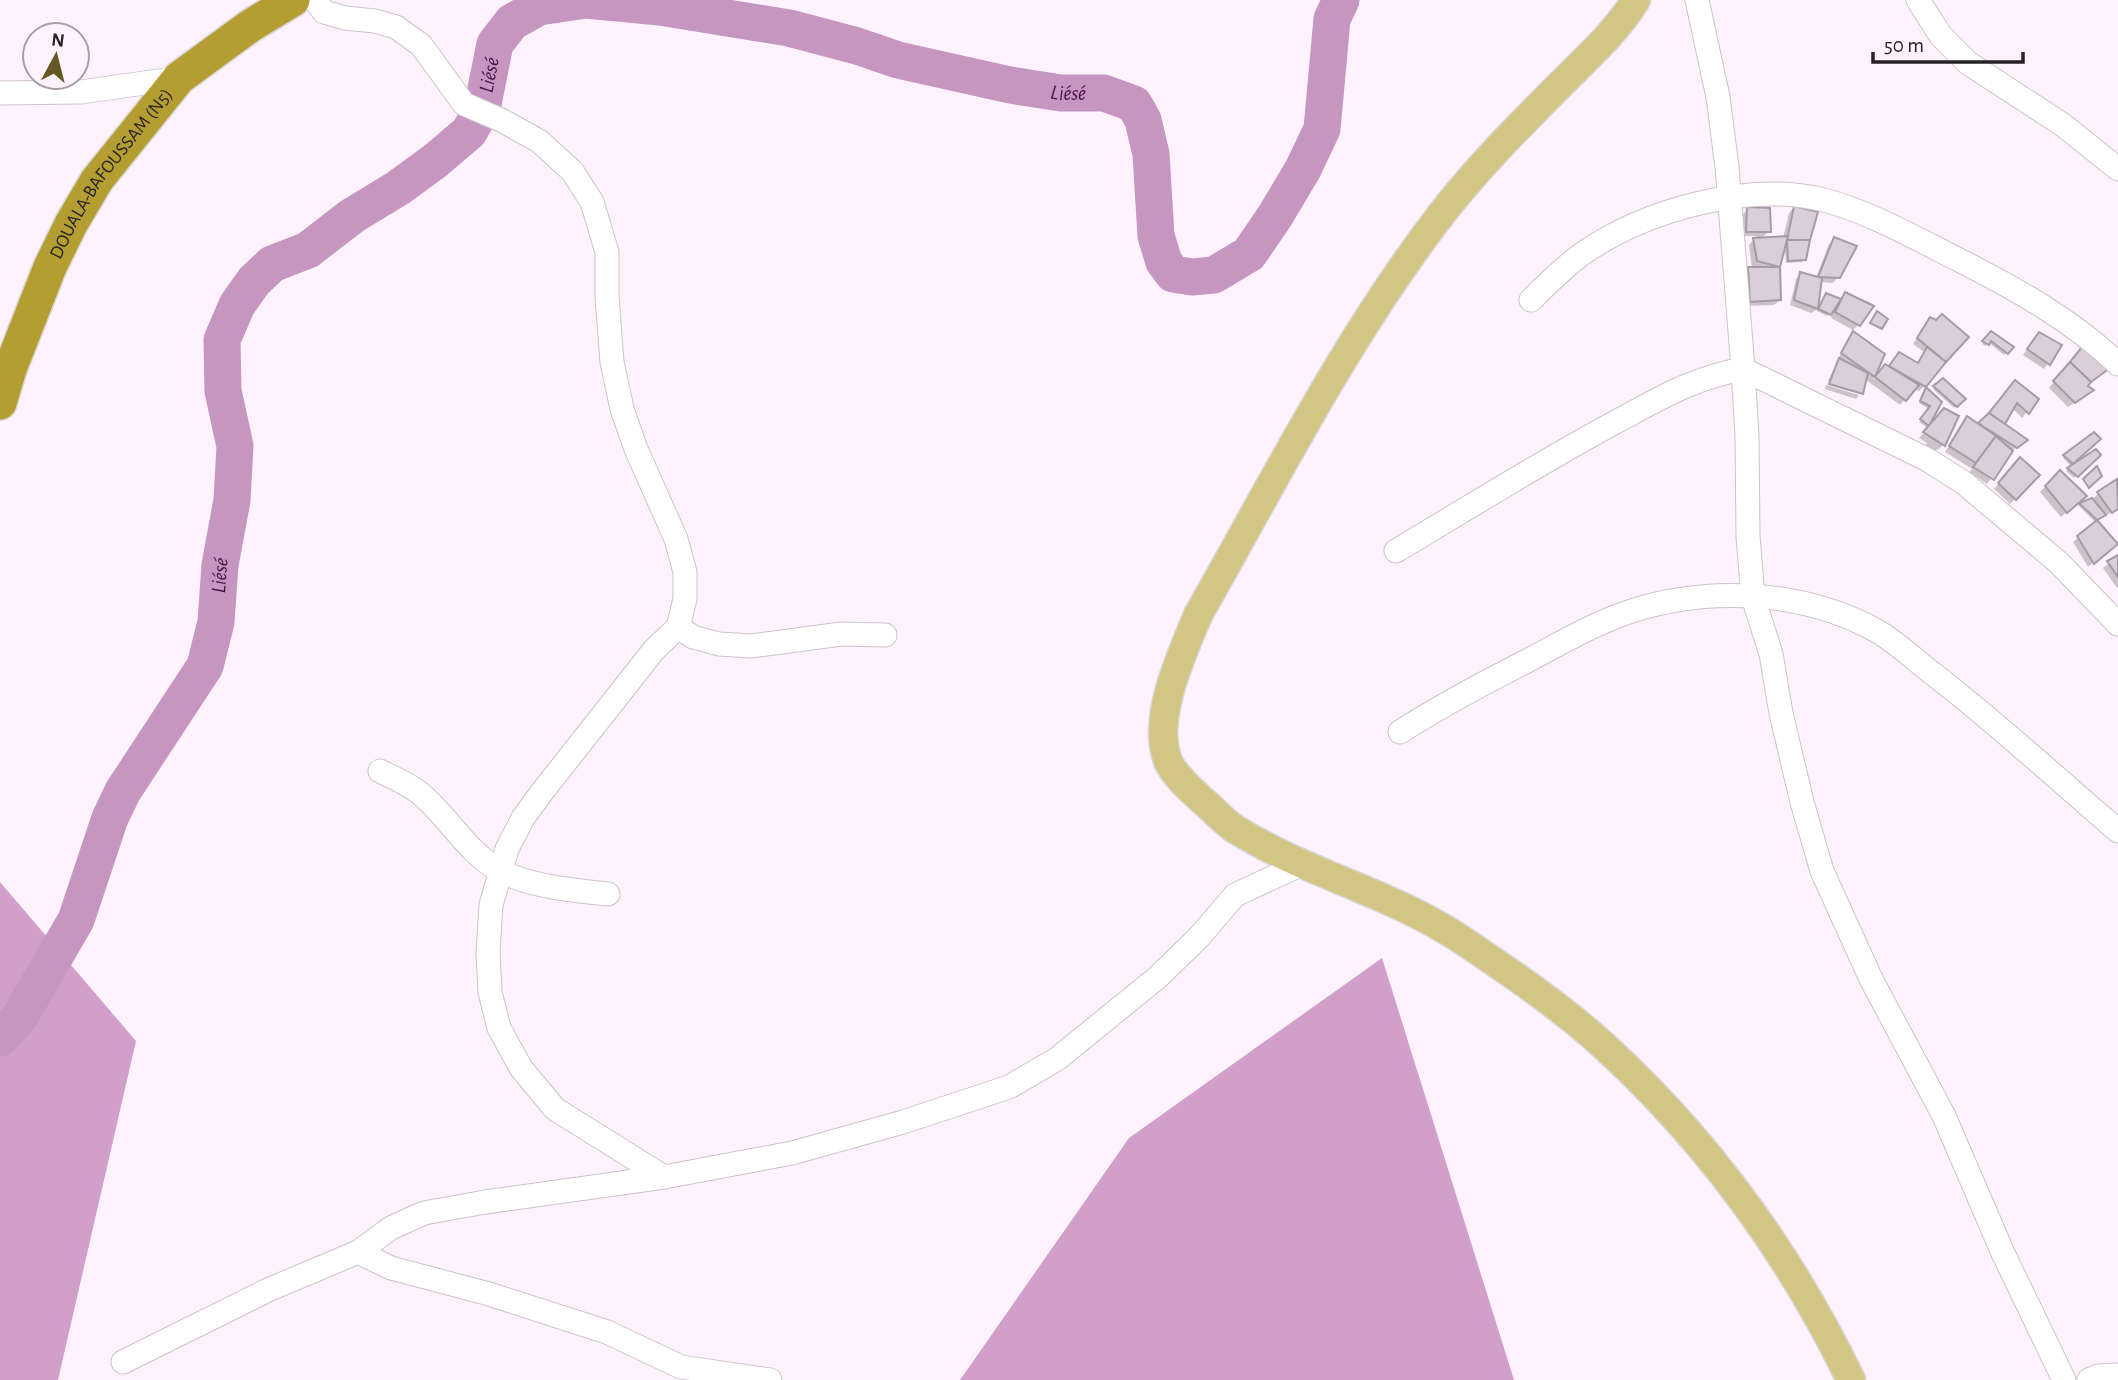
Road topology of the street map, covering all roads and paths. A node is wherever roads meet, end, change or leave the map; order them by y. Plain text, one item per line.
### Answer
1 (293, 0) edge
2 (315, 0) edge
3 (1636, 0) edge
4 (1697, 0) edge
5 (1918, 0) edge
6 (179, 78) junction
7 (0, 93) edge
8 (2118, 169) edge
9 (1729, 198) junction
10 (1531, 300) dead end
11 (2118, 364) edge
12 (1743, 369) junction
13 (0, 403) edge
14 (1396, 551) dead end
15 (1753, 597) junction
16 (2118, 624) edge
17 (678, 627) junction
18 (885, 635) dead end
19 (1400, 732) dead end
20 (380, 771) dead end
21 (2118, 831) edge
22 (1302, 864) junction
23 (500, 870) junction
24 (608, 894) dead end
25 (664, 1177) junction
26 (358, 1252) junction
27 (123, 1362) dead end
28 (2118, 1375) edge
29 (770, 1380) edge
30 (1851, 1380) edge
31 (2064, 1380) edge
32 (2089, 1380) edge

1 - 6 highway, DOUALA-BAFOUSSAM (N5)
2 - 17 street
3 - 22 main road
4 - 9 street
5 - 8 street
6 - 7 street
6 - 13 highway, DOUALA-BAFOUSSAM (N5)
9 - 10 street
9 - 11 street
9 - 12 street
12 - 14 street
12 - 15 street
12 - 16 street
15 - 19 street
15 - 21 street
15 - 31 street
17 - 18 street
17 - 23 street
20 - 23 street
22 - 25 street
22 - 30 main road
23 - 24 street
23 - 25 street
25 - 26 street
26 - 27 street
26 - 29 street
28 - 32 street

